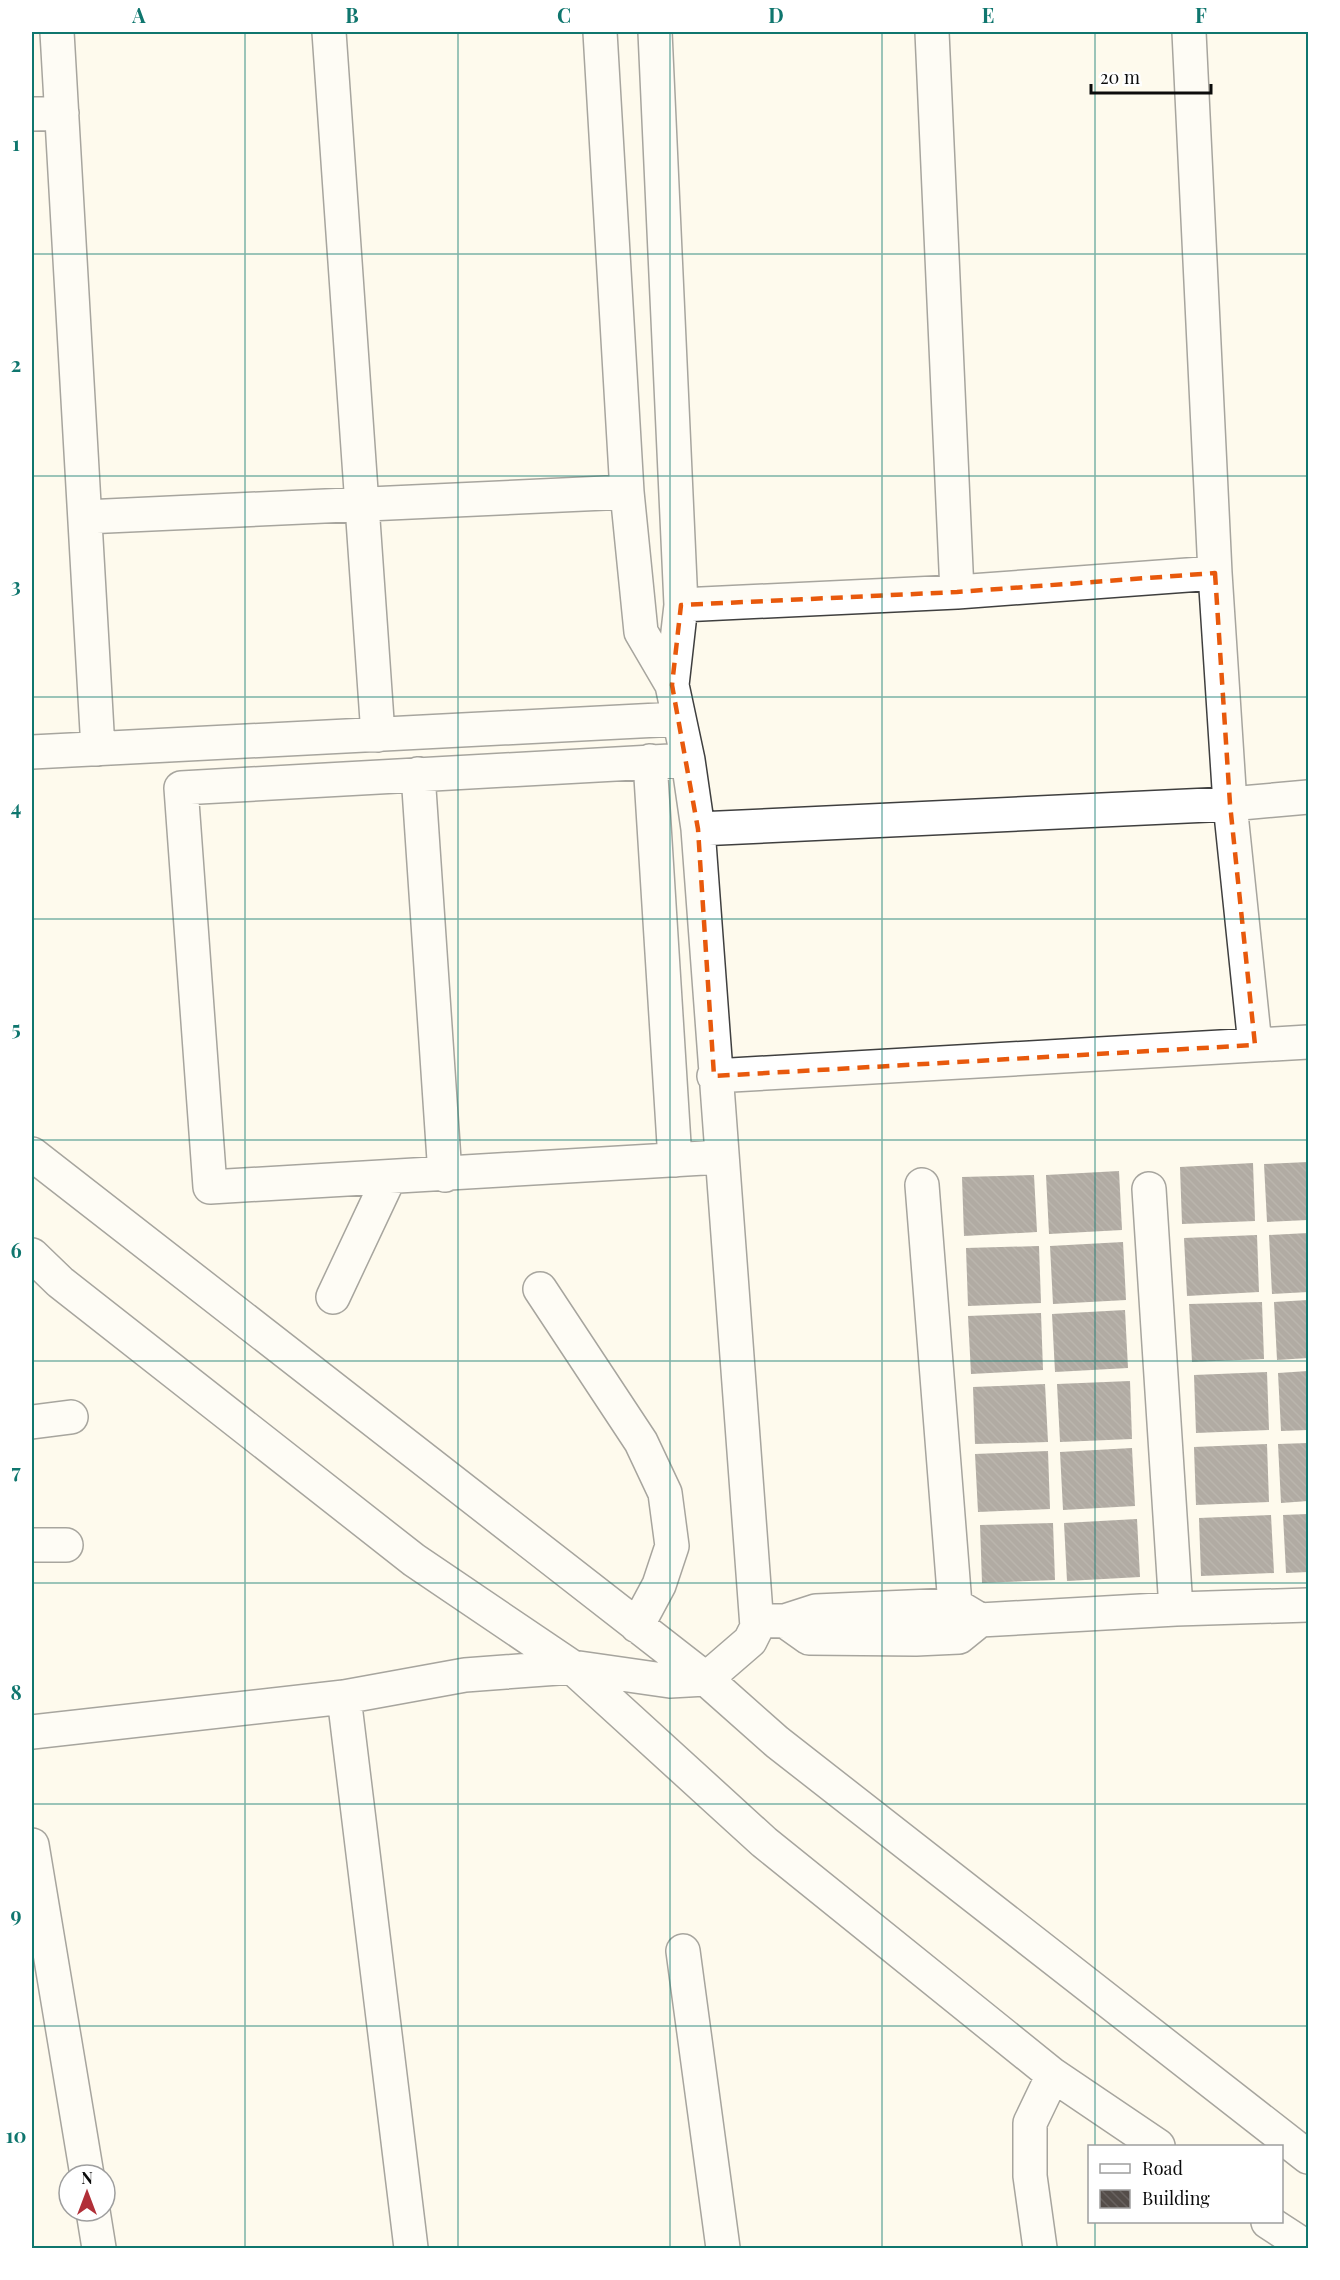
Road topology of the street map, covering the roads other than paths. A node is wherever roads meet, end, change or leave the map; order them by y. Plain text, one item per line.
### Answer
1 (57, 32) edge
2 (329, 32) edge
3 (600, 32) edge
4 (655, 32) edge
5 (932, 32) edge
6 (1189, 32) edge
7 (47, 114) edge
8 (627, 492) junction
9 (362, 502) junction
10 (85, 517) junction
11 (1215, 573) junction
12 (957, 592) junction
13 (681, 605) junction
14 (672, 685) junction
15 (678, 719) junction
16 (378, 735) junction
17 (98, 749) junction
18 (32, 752) edge
19 (688, 759) junction
20 (650, 761) junction
21 (418, 774) junction
22 (1308, 797) edge
23 (1230, 804) junction
24 (698, 829) junction
25 (1308, 1042) edge
26 (1255, 1045) junction
27 (714, 1076) junction
28 (32, 1154) edge
29 (721, 1157) junction
30 (675, 1160) junction
31 (445, 1175) junction
32 (389, 1178) junction
33 (922, 1185) dead end
34 (1149, 1189) dead end
35 (32, 1255) edge
36 (540, 1289) dead end
37 (333, 1297) dead end
38 (71, 1417) dead end
39 (32, 1422) edge
40 (32, 1545) edge
41 (66, 1545) dead end
42 (1308, 1605) edge
43 (1176, 1609) junction
44 (968, 1612) junction
45 (771, 1620) junction
46 (637, 1626) junction
47 (572, 1667) junction
48 (705, 1679) junction
49 (344, 1697) junction
50 (32, 1732) edge
51 (32, 1845) edge
52 (683, 1951) dead end
53 (1041, 2098) junction
54 (1156, 2145) edge
55 (1308, 2157) edge
56 (85, 2163) edge
57 (95, 2223) edge
58 (1270, 2223) edge
59 (99, 2248) edge
60 (411, 2248) edge
61 (723, 2248) edge
62 (1041, 2248) edge
63 (1308, 2248) edge

1 - 7 street
2 - 9 street
3 - 8 street
4 - 13 street
5 - 12 street
6 - 11 street
7 - 10 street
8 - 9 street
8 - 14 street
9 - 10 street
9 - 16 street
10 - 17 street
11 - 12 street
11 - 23 street
12 - 13 street
13 - 14 street
14 - 15 street
15 - 16 street
15 - 19 street
16 - 17 street
17 - 18 street
19 - 20 street
19 - 24 street
20 - 21 street
20 - 30 street
21 - 31 street
21 - 32 street
22 - 23 street
23 - 24 street
23 - 26 street
24 - 27 street
25 - 26 street
26 - 27 street
27 - 29 street
28 - 46 street
29 - 30 street
29 - 45 street
30 - 31 street
31 - 32 street
32 - 37 street
33 - 44 street
34 - 43 street
35 - 47 street
36 - 46 street
38 - 39 street
40 - 41 street
42 - 43 street
43 - 44 street
44 - 45 street
45 - 48 street
46 - 48 street
47 - 48 street
47 - 49 street
47 - 53 street
48 - 55 street
49 - 50 street
49 - 60 street
51 - 56 street
52 - 61 street
53 - 54 street
53 - 62 street
57 - 59 street
58 - 63 street

